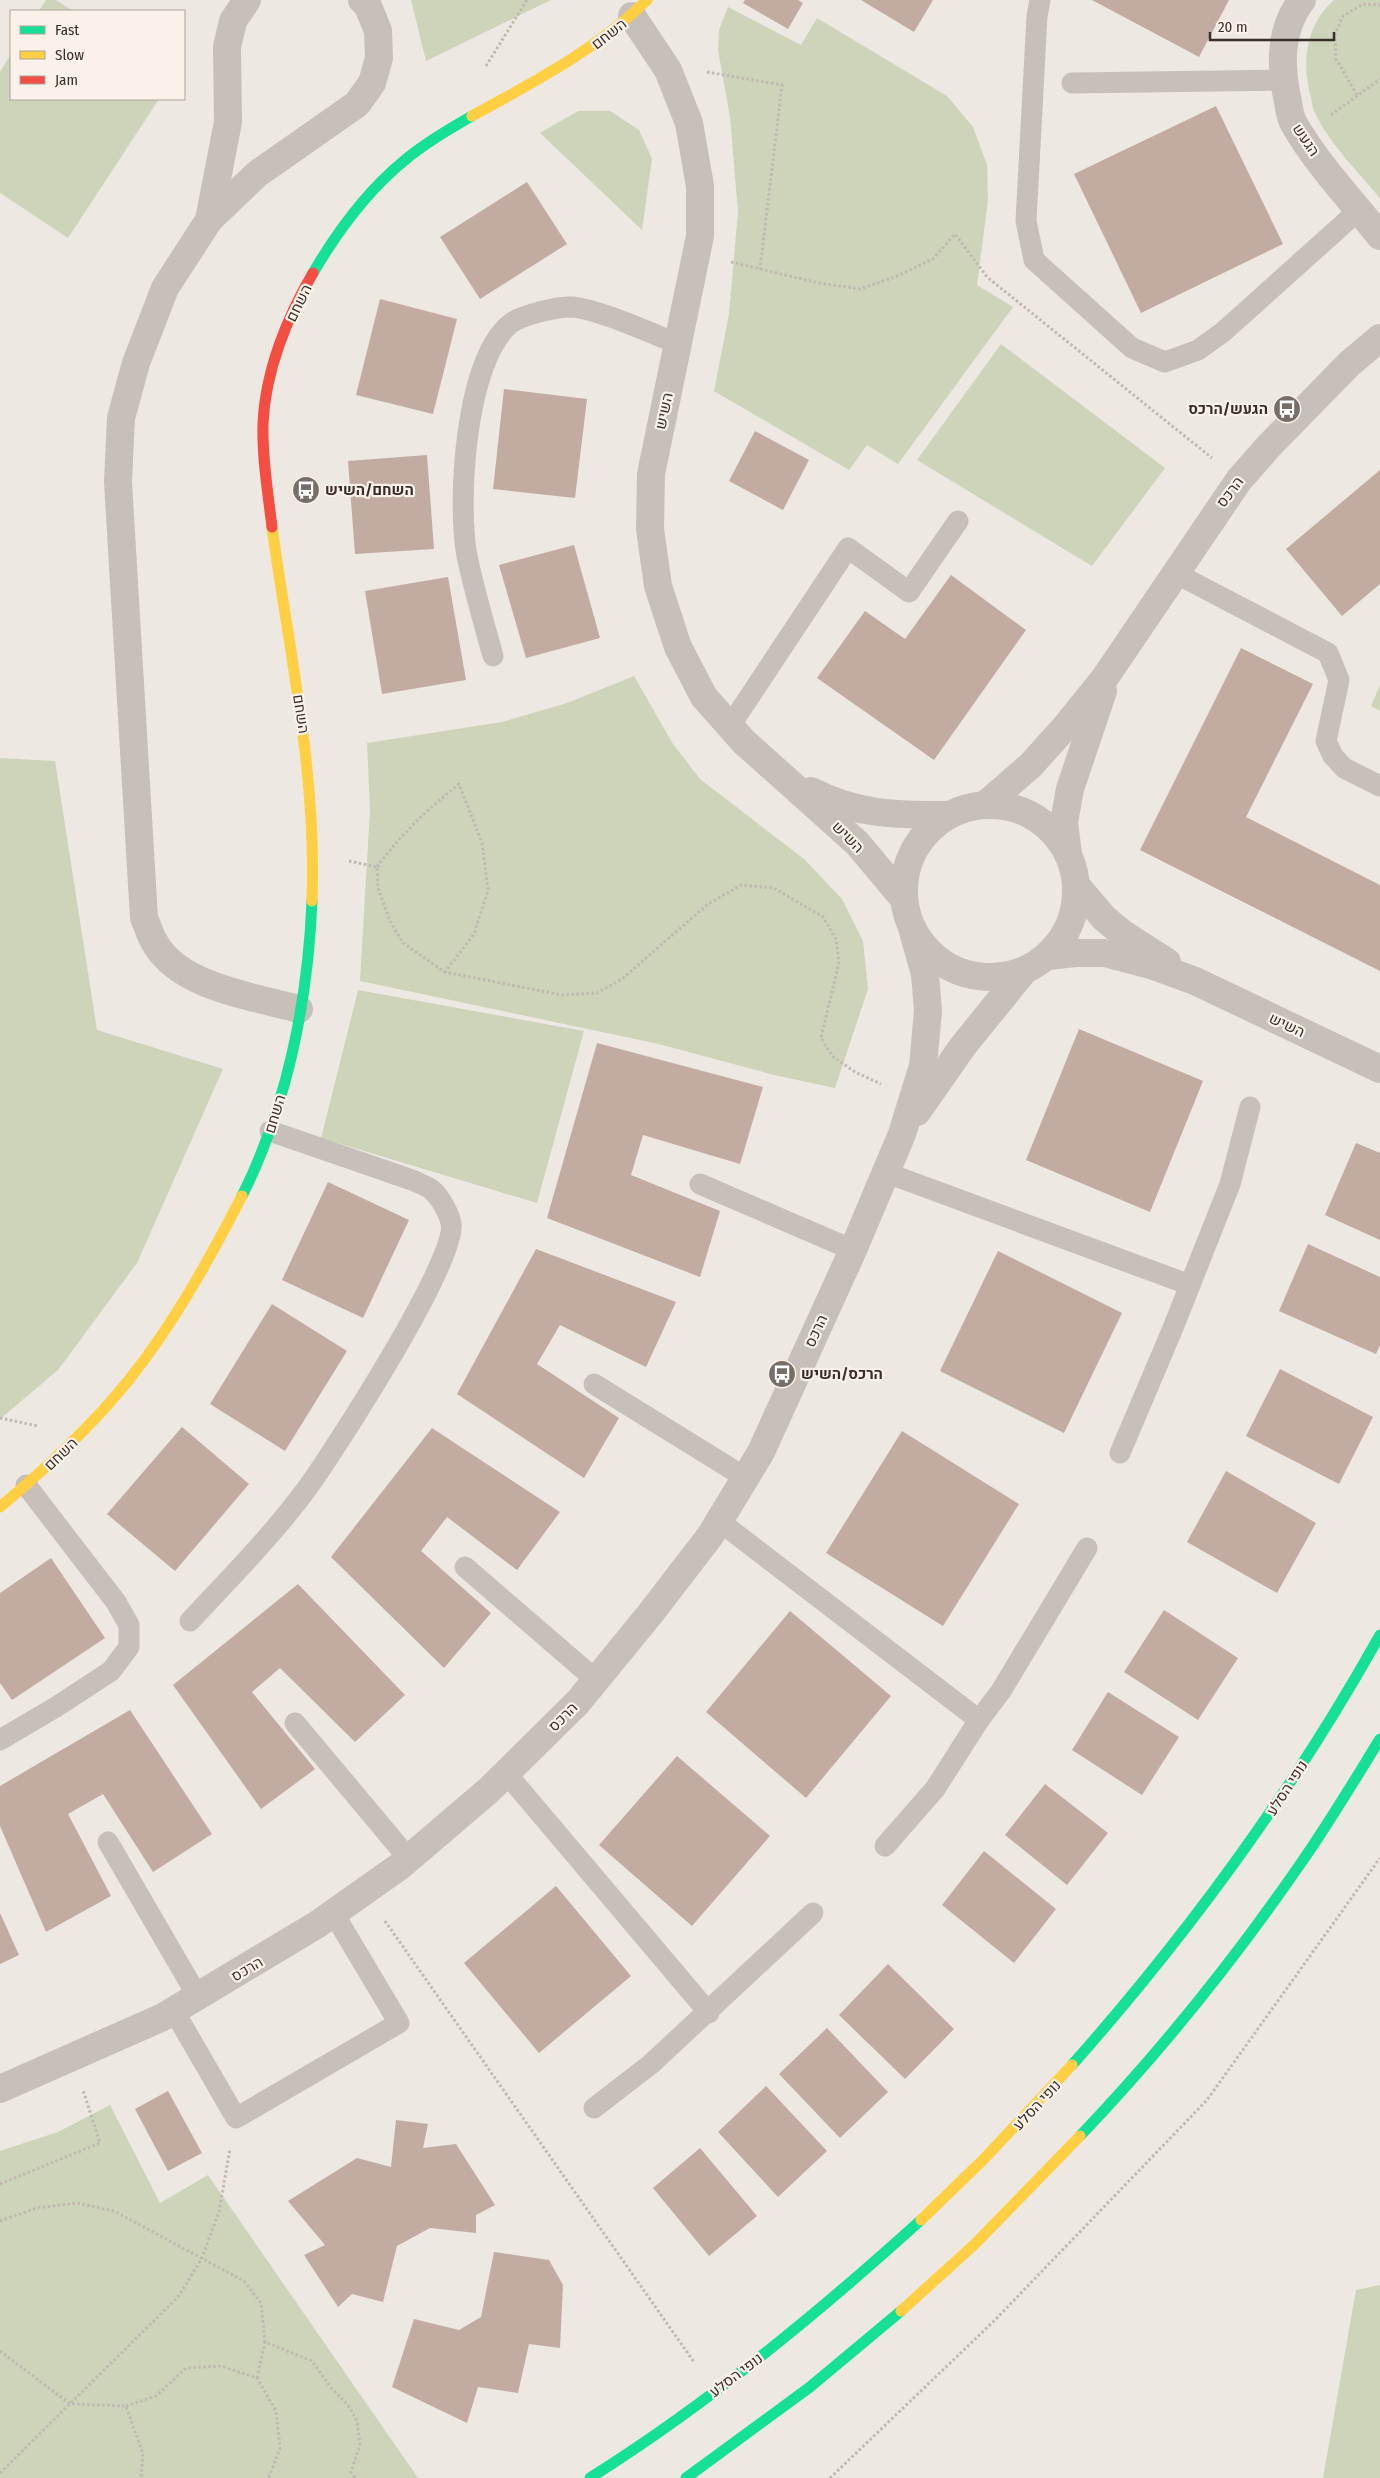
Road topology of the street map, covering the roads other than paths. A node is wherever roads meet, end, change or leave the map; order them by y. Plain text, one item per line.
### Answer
1 (247, 0) edge
2 (362, 0) edge
3 (1040, 0) edge
4 (1302, 0) edge
5 (639, 8) edge
6 (1283, 80) junction
7 (1072, 83) dead end
8 (1359, 210) junction
9 (209, 220) junction
10 (1380, 236) edge
11 (1380, 338) edge
12 (678, 344) junction
13 (958, 521) dead end
14 (1175, 573) junction
15 (493, 656) dead end
16 (1110, 670) junction
17 (730, 726) junction
18 (787, 779) junction
19 (1380, 786) edge
20 (985, 805) junction
21 (948, 816) junction
22 (1068, 856) junction
23 (1076, 885) junction
24 (904, 899) junction
25 (912, 928) junction
26 (1048, 956) junction
27 (1022, 972) junction
28 (1195, 981) junction
29 (300, 1008) junction
30 (1380, 1069) edge
31 (1250, 1107) dead end
32 (270, 1131) junction
33 (902, 1134) junction
34 (887, 1173) junction
35 (700, 1184) dead end
36 (853, 1250) junction
37 (1190, 1285) junction
38 (594, 1384) dead end
39 (1120, 1453) dead end
40 (746, 1478) junction
41 (26, 1486) junction
42 (0, 1507) edge
43 (719, 1521) junction
44 (1088, 1548) dead end
45 (465, 1567) dead end
46 (190, 1621) dead end
47 (1380, 1636) edge
48 (596, 1680) junction
49 (979, 1720) junction
50 (295, 1723) dead end
51 (1380, 1739) edge
52 (0, 1740) edge
53 (506, 1773) junction
54 (108, 1842) dead end
55 (886, 1846) dead end
56 (408, 1859) junction
57 (813, 1913) dead end
58 (334, 1914) junction
59 (198, 1997) junction
60 (174, 2011) junction
61 (709, 2012) junction
62 (0, 2089) edge
63 (594, 2108) dead end
64 (590, 2478) edge
65 (686, 2478) edge

1 - 9 street
2 - 9 street
3 - 8 lane
4 - 6 street, הגעש
5 - 12 street, השיש
5 - 29 street, השחם
6 - 7 lane
6 - 8 street, הגעש
8 - 10 street, הגעש
9 - 29 street
11 - 14 street, הרכס
12 - 15 lane
12 - 17 street, השיש
13 - 17 lane
14 - 16 street, הרכס
14 - 19 lane
16 - 20 street, הרכס
16 - 22 street, הרכס
17 - 18 street, השיש
18 - 21 street, השיש
18 - 24 street, השיש
20 - 21 street
20 - 22 street
21 - 24 street
22 - 23 street
23 - 26 street
23 - 28 street, השיש
24 - 25 street
25 - 27 street
25 - 33 street, הרכס
26 - 27 street
26 - 28 street, השיש
27 - 33 street, הרכס
28 - 30 street, השיש
29 - 32 street, השחם
31 - 37 lane
32 - 41 street, השחם
32 - 46 lane
33 - 34 street, הרכס
34 - 36 street, הרכס
34 - 37 lane
35 - 36 lane
36 - 40 street, הרכס
37 - 39 lane
38 - 40 lane
40 - 43 street, הרכס
41 - 42 street, השחם
41 - 52 lane
43 - 48 street, הרכס
43 - 49 lane
44 - 49 lane
45 - 48 lane
47 - 64 street, נופי הסלע
48 - 53 street, הרכס
49 - 55 lane
50 - 56 lane
51 - 65 street
53 - 56 street, הרכס
53 - 61 lane
54 - 59 lane
56 - 58 street, הרכס
57 - 61 lane
58 - 59 street, הרכס
58 - 60 lane
59 - 60 street, הרכס
60 - 62 street, הרכס
61 - 63 lane

